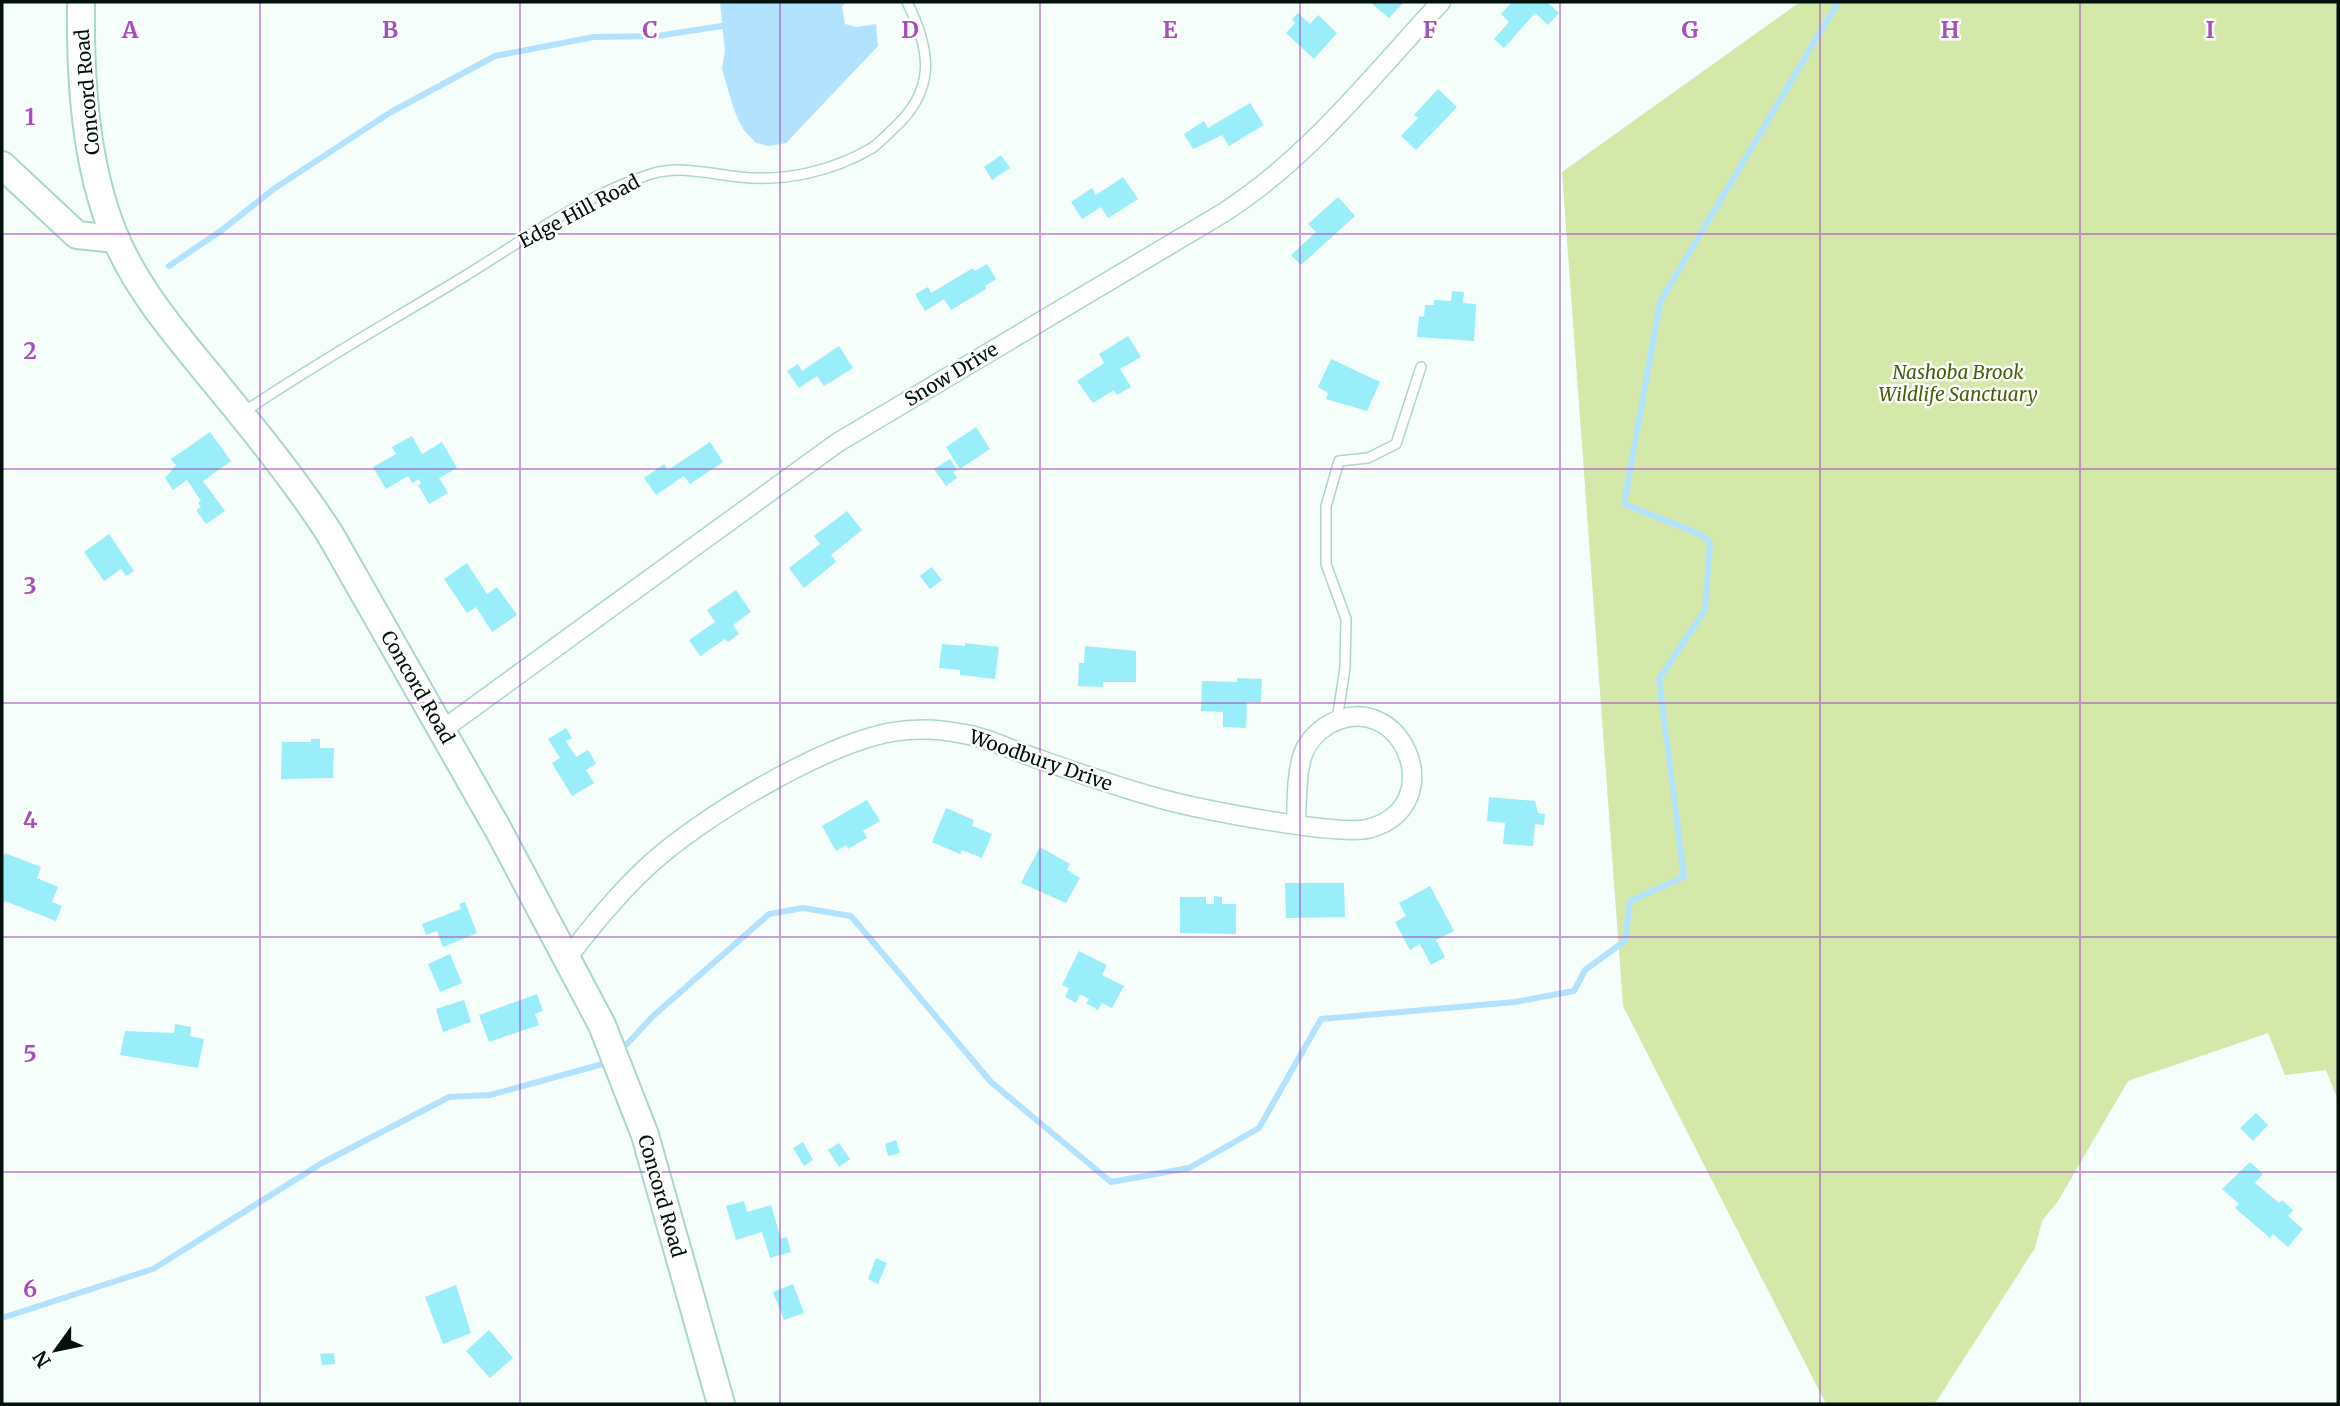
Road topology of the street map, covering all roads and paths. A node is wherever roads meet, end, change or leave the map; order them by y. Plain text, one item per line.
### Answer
1 (81, 2) edge
2 (907, 2) edge
3 (1441, 2) edge
4 (2, 165) edge
5 (116, 239) junction
6 (1421, 367) dead end
7 (241, 414) junction
8 (1337, 720) junction
9 (442, 730) junction
10 (1296, 823) junction
11 (568, 957) junction
12 (721, 1404) edge

1 - 5 main road, Concord Road
2 - 7 lane, Edge Hill Road
3 - 9 street, Snow Drive
4 - 5 main road
5 - 7 main road, Concord Road
6 - 8 lane
7 - 9 main road, Concord Road
8 - 10 street
8 - 10 street, Woodbury Drive
9 - 11 main road, Concord Road
10 - 11 street, Woodbury Drive
11 - 12 main road, Concord Road

